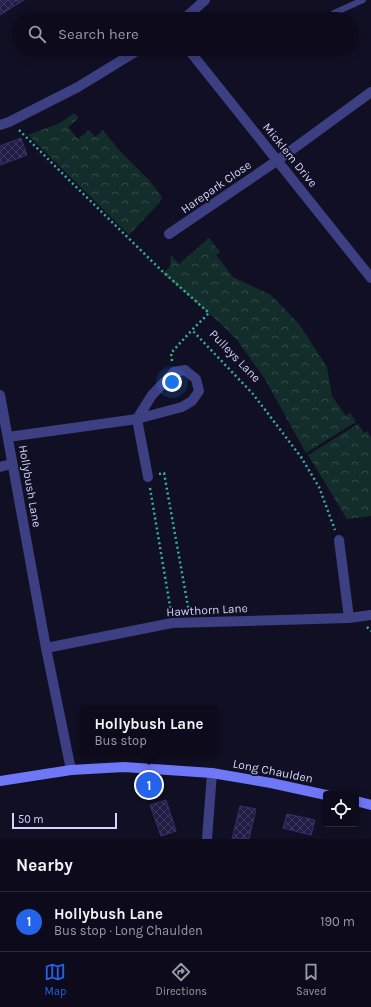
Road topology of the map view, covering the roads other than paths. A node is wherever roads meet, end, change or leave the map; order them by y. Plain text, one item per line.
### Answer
1 (205, 0) edge
2 (363, 0) edge
3 (192, 12) edge
4 (336, 12) edge
5 (129, 56) edge
6 (194, 56) edge
7 (371, 92) edge
8 (5, 123) edge
9 (278, 160) junction
10 (170, 234) dead end
11 (371, 278) edge
12 (0, 395) edge
13 (137, 419) junction
14 (8, 437) junction
15 (12, 464) junction
16 (0, 467) edge
17 (148, 477) road end
18 (339, 540) road end
19 (371, 615) edge
20 (349, 618) junction
21 (46, 648) junction
22 (71, 770) junction
23 (212, 773) junction
24 (0, 781) edge
25 (323, 794) edge
26 (359, 802) edge
27 (371, 805) edge
28 (207, 839) edge

1 - 3 street
2 - 4 lane
5 - 8 street
6 - 9 street, Micklem Drive
7 - 9 street, Harepark Close
9 - 10 street, Harepark Close
9 - 11 street, Micklem Drive
12 - 14 street, Hollybush Lane
13 - 13 street
13 - 14 street
13 - 17 street
14 - 15 street, Hollybush Lane
15 - 16 street
15 - 21 street, Hollybush Lane
18 - 20 street
19 - 20 street, Hawthorn Lane
20 - 21 street, Hawthorn Lane
21 - 22 street, Hollybush Lane
22 - 23 street, Long Chaulden
22 - 24 street, Long Chaulden
23 - 25 street, Long Chaulden
23 - 28 street
26 - 27 street

